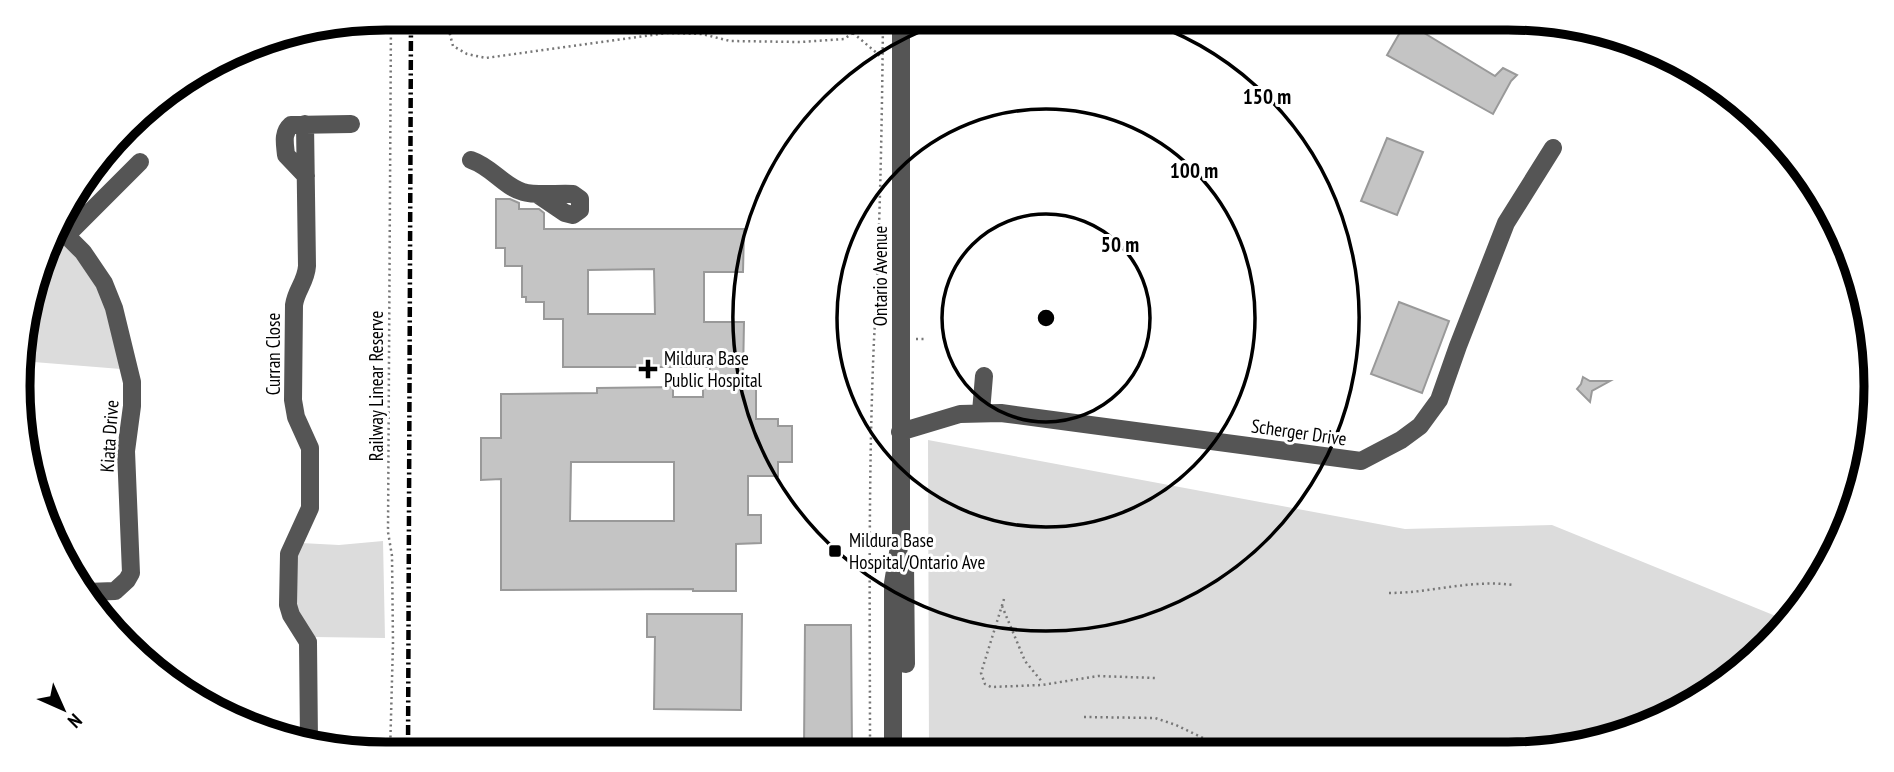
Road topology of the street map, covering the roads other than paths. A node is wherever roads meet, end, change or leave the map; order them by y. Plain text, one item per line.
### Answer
1 (901, 30) edge
2 (351, 124) dead end
3 (1553, 148) dead end
4 (471, 160) dead end
5 (140, 162) dead end
6 (537, 194) dead end
7 (66, 228) edge
8 (64, 232) edge
9 (984, 376) dead end
10 (981, 412) junction
11 (900, 432) junction
12 (901, 535) junction
13 (95, 592) edge
14 (309, 733) edge
15 (893, 742) edge
16 (906, 742) edge

1 - 11 street, Ontario Avenue
2 - 14 street, Curran Close
3 - 10 street, Scherger Drive
4 - 6 street
5 - 7 street
8 - 13 street, Kiata Drive
9 - 10 street
10 - 11 street, Scherger Drive
11 - 12 street, Ontario Avenue
12 - 15 street, Ontario Avenue
12 - 16 street, Ontario Avenue

